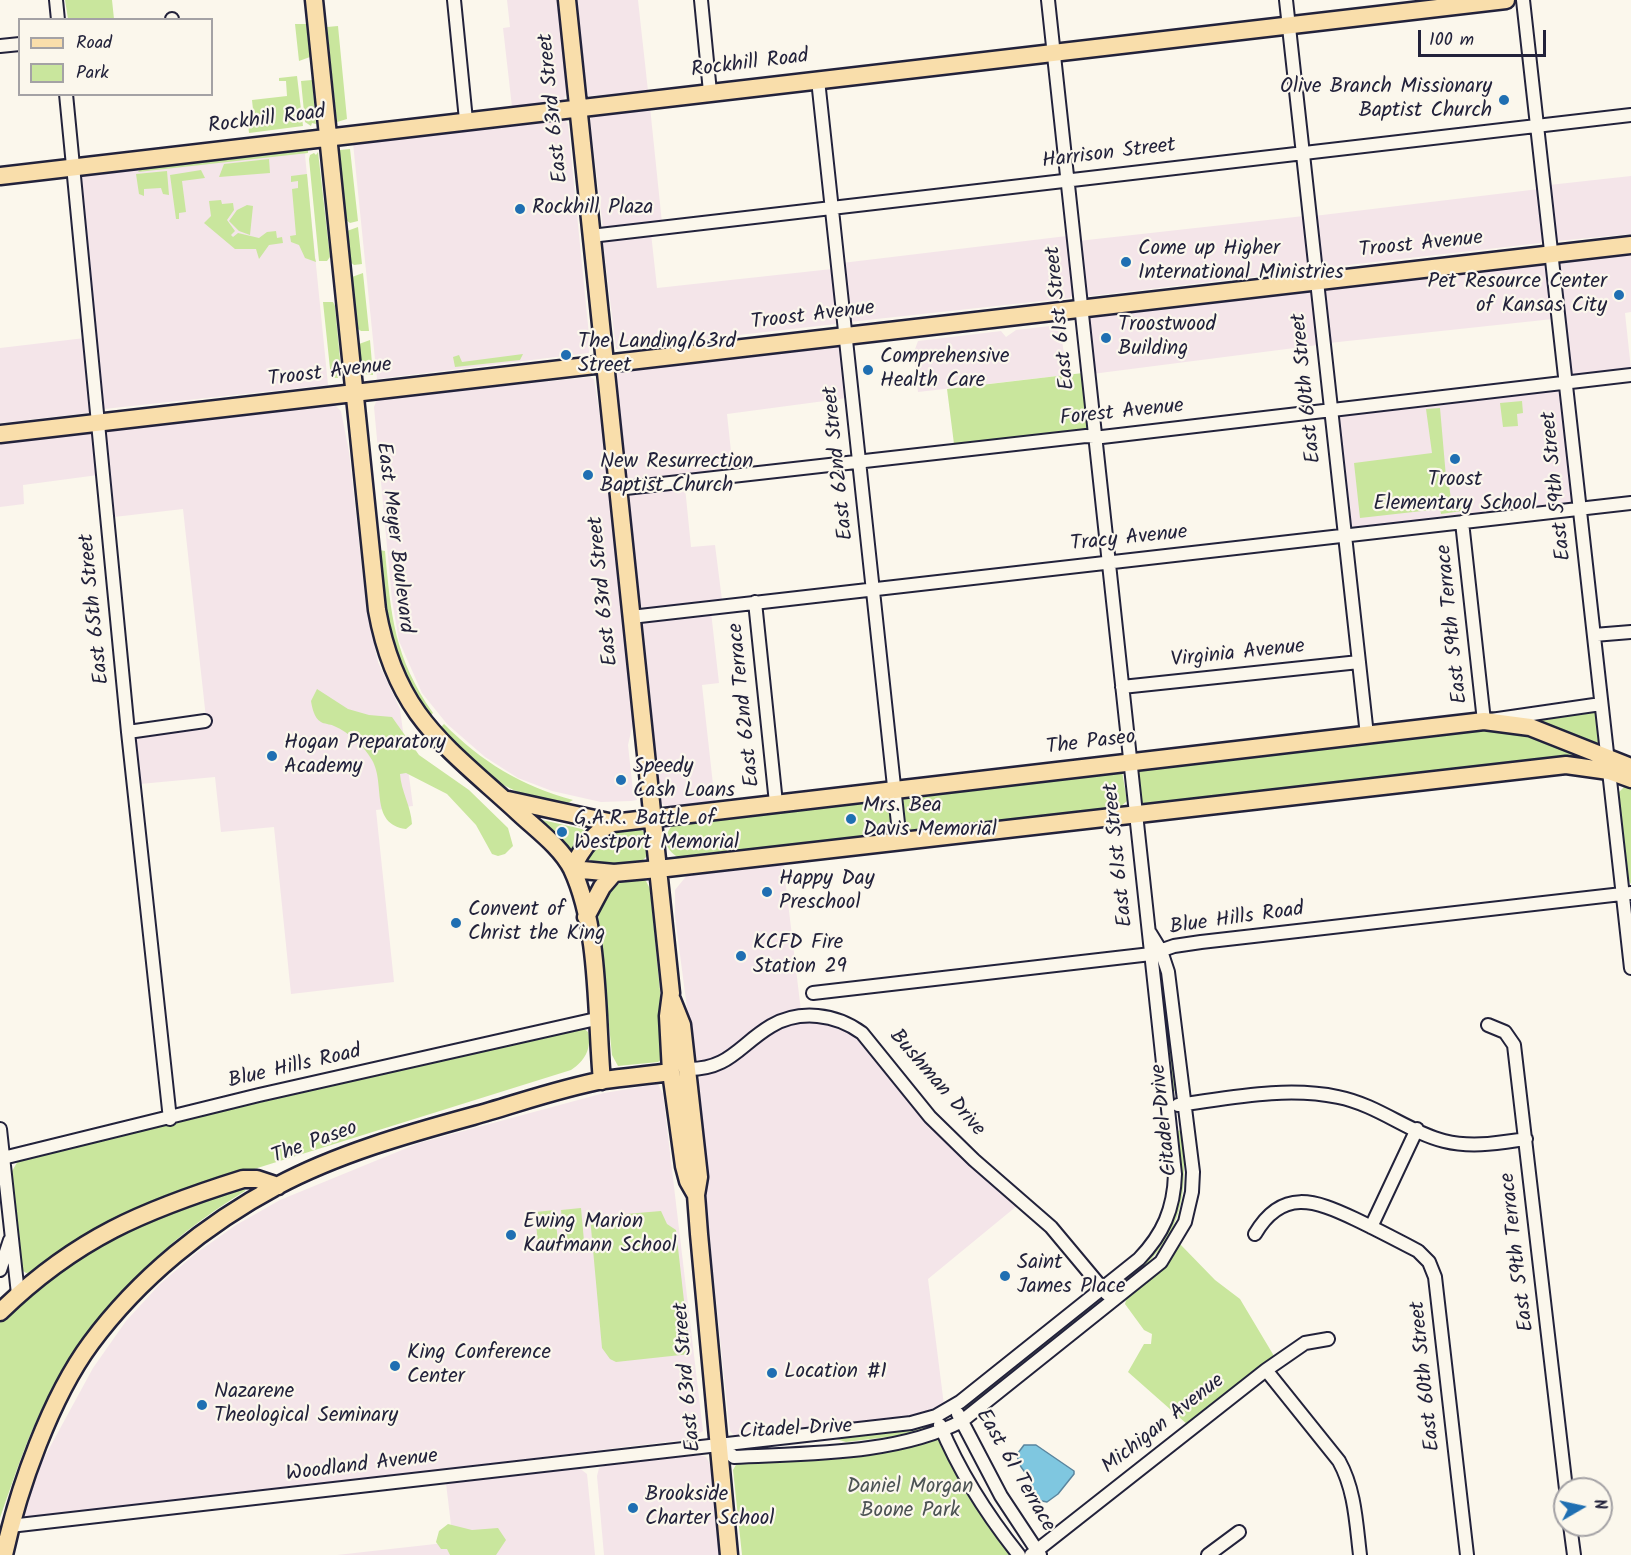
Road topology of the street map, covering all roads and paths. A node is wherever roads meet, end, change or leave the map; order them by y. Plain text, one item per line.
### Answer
1 (56, 0) edge
2 (314, 0) edge
3 (454, 0) edge
4 (567, 0) edge
5 (701, 0) edge
6 (1048, 0) edge
7 (1286, 0) edge
8 (1506, 0) edge
9 (1523, 0) edge
10 (58, 18) edge
11 (1288, 25) junction
12 (18, 44) edge
13 (0, 46) edge
14 (1053, 52) junction
15 (818, 80) junction
16 (710, 92) junction
17 (66, 96) edge
18 (578, 107) junction
19 (1631, 115) edge
20 (466, 120) junction
21 (1538, 125) junction
22 (327, 137) junction
23 (1302, 152) junction
24 (73, 168) junction
25 (0, 176) edge
26 (1067, 180) junction
27 (832, 207) junction
28 (591, 236) junction
29 (1631, 245) edge
30 (1552, 254) junction
31 (1316, 281) junction
32 (1080, 308) junction
33 (845, 336) junction
34 (604, 365) junction
35 (1631, 375) edge
36 (1566, 382) junction
37 (353, 394) junction
38 (1330, 410) junction
39 (97, 423) junction
40 (0, 434) edge
41 (1095, 437) junction
42 (859, 461) junction
43 (617, 489) junction
44 (1631, 503) edge
45 (1580, 509) junction
46 (1462, 522) junction
47 (1344, 536) junction
48 (1108, 562) junction
49 (873, 588) junction
50 (755, 602) junction
51 (631, 617) junction
52 (1631, 632) edge
53 (1594, 635) junction
54 (1359, 662) junction
55 (1122, 687) junction
56 (1601, 704) junction
57 (205, 721) dead end
58 (1484, 721) junction
59 (128, 732) junction
60 (1367, 735) junction
61 (1130, 763) junction
62 (1608, 765) junction
63 (1631, 767) edge
64 (1631, 780) edge
65 (895, 790) junction
66 (503, 799) junction
67 (776, 803) junction
68 (1135, 814) junction
69 (652, 817) junction
70 (613, 823) junction
71 (900, 842) junction
72 (572, 869) junction
73 (658, 869) junction
74 (614, 873) junction
75 (1627, 893) edge
76 (586, 917) junction
77 (1156, 953) junction
78 (1631, 968) edge
79 (813, 993) dead end
80 (671, 999) junction
81 (596, 1019) junction
82 (1488, 1025) dead end
83 (679, 1070) junction
84 (602, 1081) junction
85 (1184, 1104) junction
86 (1167, 1106) junction
87 (170, 1119) junction
88 (0, 1130) edge
89 (1417, 1130) junction
90 (1526, 1139) junction
91 (3, 1158) junction
92 (278, 1186) junction
93 (696, 1195) junction
94 (5, 1215) edge
95 (1371, 1227) junction
96 (1255, 1234) dead end
97 (12, 1236) junction
98 (0, 1270) edge
99 (1102, 1289) junction
100 (18, 1294) junction
101 (1114, 1302) junction
102 (0, 1312) edge
103 (1328, 1339) dead end
104 (1266, 1370) junction
105 (954, 1406) junction
106 (936, 1416) junction
107 (962, 1421) junction
108 (942, 1431) junction
109 (718, 1444) junction
110 (1565, 1477) edge
111 (10, 1526) junction
112 (1239, 1532) dead end
113 (1572, 1537) edge
114 (1036, 1553) edge
115 (4, 1555) edge
116 (729, 1555) edge
117 (1019, 1555) edge
118 (1208, 1555) edge
119 (1360, 1555) edge
120 (1467, 1555) edge
121 (1574, 1555) edge

1 - 10 street
2 - 22 main road, East Meyer Boulevard
3 - 20 street
4 - 18 main road, East 63rd Street
5 - 16 street
6 - 14 street, East 61st Street
7 - 11 street, East 60th Street
8 - 11 main road, Rockhill Road
9 - 21 street, East 59th Street
11 - 14 main road, Rockhill Road
11 - 23 street, East 60th Street
12 - 13 street
14 - 15 main road, Rockhill Road
14 - 26 street, East 61st Street
15 - 16 main road, Rockhill Road
15 - 27 street, East 62nd Street
16 - 18 main road, Rockhill Road
17 - 24 street, East 65th Street
18 - 20 main road, Rockhill Road
18 - 28 main road, East 63rd Street
19 - 21 street, Harrison Street
20 - 22 main road, Rockhill Road
21 - 23 street, Harrison Street
21 - 30 street, East 59th Street
22 - 24 main road, Rockhill Road
22 - 37 main road, East Meyer Boulevard
23 - 26 street, Harrison Street
23 - 31 street, East 60th Street
24 - 25 main road, Rockhill Road
24 - 39 street, East 65th Street
26 - 27 street, Harrison Street
26 - 32 street, East 61st Street
27 - 28 street, Harrison Street
27 - 33 street, East 62nd Street
28 - 34 main road, East 63rd Street
29 - 30 main road, Troost Avenue
30 - 31 main road, Troost Avenue
30 - 36 street, East 59th Street
31 - 32 main road, Troost Avenue
31 - 38 street, East 60th Street
32 - 33 main road, Troost Avenue
32 - 41 street, East 61st Street
33 - 34 main road, Troost Avenue
33 - 42 street, East 62nd Street
34 - 37 main road, Troost Avenue
34 - 43 main road, East 63rd Street
35 - 36 street, Forest Avenue
36 - 38 street, Forest Avenue
36 - 45 street, East 59th Street
37 - 39 main road, Troost Avenue
37 - 66 main road, East Meyer Boulevard
38 - 41 street, Forest Avenue
38 - 47 street, East 60th Street
39 - 40 main road, Troost Avenue
39 - 59 street, East 65th Street
41 - 42 street, Forest Avenue
41 - 48 street, East 61st Street
42 - 43 street, Forest Avenue
42 - 49 street, East 62nd Street
43 - 51 main road, East 63rd Street
44 - 45 street, Tracy Avenue
45 - 46 street, Tracy Avenue
45 - 53 street, East 59th Street
46 - 47 street, Tracy Avenue
46 - 58 street, East 59th Terrace
47 - 48 street, Tracy Avenue
47 - 54 street, East 60th Street
48 - 49 street, Tracy Avenue
48 - 55 street, East 61st Street
49 - 50 street, Tracy Avenue
49 - 65 street, East 62nd Street
50 - 51 street, Tracy Avenue
50 - 67 street, East 62nd Terrace
51 - 69 main road, East 63rd Street
52 - 53 street
53 - 56 street, East 59th Street
54 - 55 street, Virginia Avenue
54 - 60 street, East 60th Street
55 - 61 street, East 61st Street
56 - 58 street
56 - 62 street, East 59th Street
57 - 59 street
58 - 60 main road, The Paseo
58 - 62 main road, The Paseo
59 - 87 street, East 65th Street
60 - 61 main road, The Paseo
61 - 65 main road, The Paseo
61 - 68 street, East 61st Street
62 - 63 main road, The Paseo
62 - 64 main road, The Paseo
62 - 68 main road, The Paseo
62 - 75 street, East 59th Street
65 - 67 main road, The Paseo
65 - 71 street, East 62nd Street
66 - 70 main road
66 - 72 main road, East Meyer Boulevard
67 - 69 main road, The Paseo
68 - 71 main road, The Paseo
68 - 77 street, East 61st Street
69 - 70 main road, The Paseo
69 - 73 main road, East 63rd Street
70 - 72 main road
71 - 73 main road, The Paseo
72 - 74 main road, The Paseo
72 - 76 main road, East Meyer Boulevard
73 - 74 main road, The Paseo
73 - 80 main road, East 63rd Street
74 - 76 main road
75 - 77 street, Blue Hills Road
75 - 78 street, East 59th Street
76 - 81 main road, East Meyer Boulevard
77 - 79 street, Blue Hills Road
77 - 85 street, Citadel Drive
77 - 86 street, Citadel Drive
80 - 83 main road, East 63rd Street
80 - 83 main road, East 63rd Street
81 - 84 main road, East Meyer Boulevard
81 - 87 street, Blue Hills Road
82 - 90 street, East 59th Terrace
83 - 84 main road, Bushman Drive
83 - 93 main road, East 63rd Street
83 - 93 main road, East 63rd Street
83 - 99 street, Bushman Drive
84 - 92 main road, The Paseo
85 - 86 street
85 - 89 street
85 - 101 street, Citadel Drive
86 - 99 street, Citadel Drive
87 - 91 street, Blue Hills Road
88 - 91 street
89 - 90 street
89 - 95 street
90 - 110 street, East 59th Terrace
91 - 94 street
92 - 100 main road, The Paseo
92 - 111 main road
93 - 109 main road, East 63rd Street
94 - 97 street
95 - 96 street
95 - 120 street, East 60th Street
97 - 98 street
97 - 100 street
99 - 101 street, Bushman Drive
99 - 105 street, Citadel Drive
100 - 102 main road, The Paseo
101 - 107 street, Citadel Drive
103 - 104 street, Michigan Avenue
104 - 114 street, Michigan Avenue
104 - 119 street
105 - 106 street, Citadel Drive
105 - 107 street, East 61 Terrace
106 - 108 street
106 - 109 street, Citadel Drive
107 - 108 street, Citadel Drive
107 - 114 street, East 61 Terrace
108 - 109 street, Citadel Drive
108 - 117 street
109 - 111 street, Woodland Avenue
109 - 116 main road, East 63rd Street
111 - 115 main road
112 - 118 street
113 - 121 street

